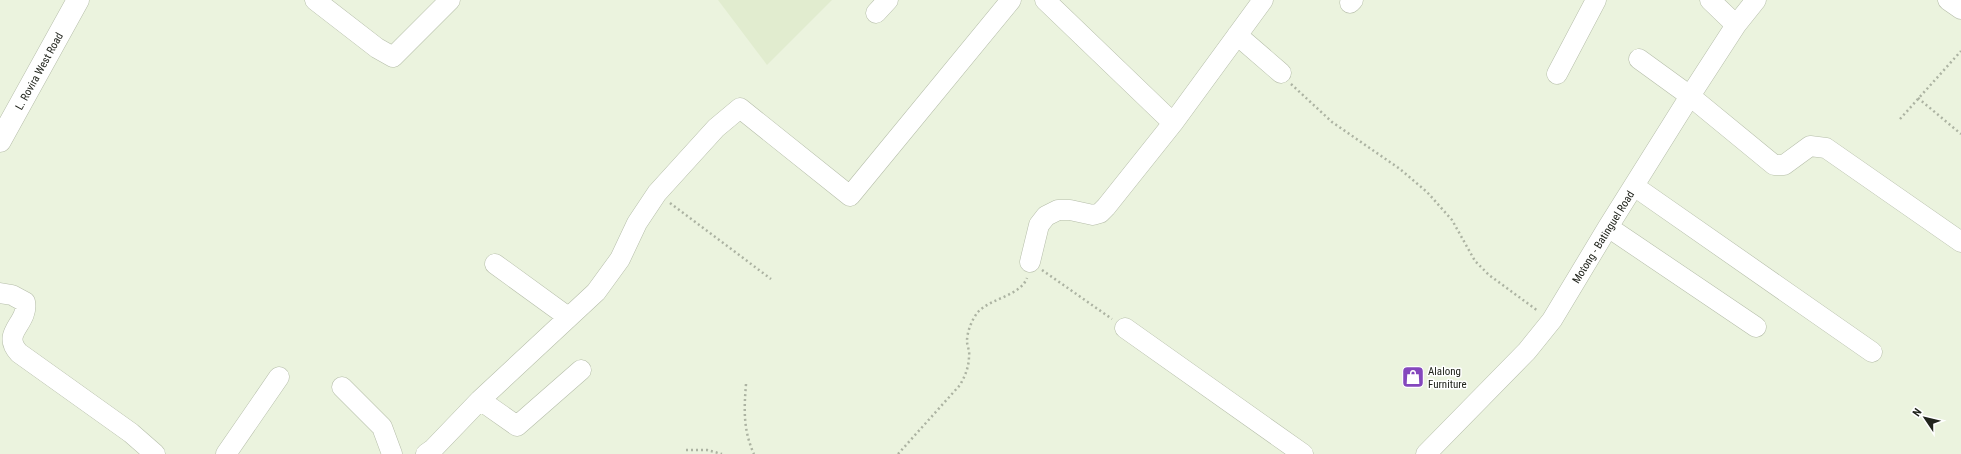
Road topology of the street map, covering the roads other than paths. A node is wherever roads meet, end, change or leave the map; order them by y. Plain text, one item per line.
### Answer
1 (78, 0) edge
2 (315, 0) edge
3 (450, 0) edge
4 (1011, 0) edge
5 (1045, 0) edge
6 (1596, 0) edge
7 (1710, 0) edge
8 (1756, 0) edge
9 (1948, 0) edge
10 (1260, 1) edge
11 (1961, 8) edge
12 (1736, 25) junction
13 (1238, 35) junction
14 (1639, 59) dead end
15 (1281, 73) road end
16 (1557, 74) dead end
17 (1690, 96) junction
18 (1173, 123) junction
19 (0, 141) edge
20 (1634, 186) junction
21 (1608, 227) junction
22 (1961, 242) edge
23 (1030, 262) road end
24 (495, 264) dead end
25 (0, 293) edge
26 (568, 317) junction
27 (1756, 327) dead end
28 (1125, 328) road end
29 (1872, 352) dead end
30 (581, 370) dead end
31 (279, 377) dead end
32 (342, 388) dead end
33 (480, 400) junction
34 (1432, 452) edge
35 (155, 454) edge
36 (226, 454) edge
37 (392, 454) edge
38 (426, 454) edge
39 (1303, 454) edge

1 - 19 main road, L. Rovira West Road
2 - 3 street
4 - 26 street
5 - 18 street
6 - 16 street
7 - 12 street
8 - 12 street, Motong - Batinguel Road
9 - 11 street
10 - 13 street
12 - 17 street, Motong - Batinguel Road
13 - 15 street
13 - 18 street
14 - 17 street
17 - 20 street, Motong - Batinguel Road
17 - 22 street
18 - 23 street
20 - 21 street, Motong - Batinguel Road
20 - 29 street
21 - 27 street
21 - 34 street, Motong - Batinguel Road
24 - 26 street
25 - 35 street
26 - 33 street
28 - 39 street
30 - 33 street
31 - 36 street
32 - 37 street
33 - 38 street

